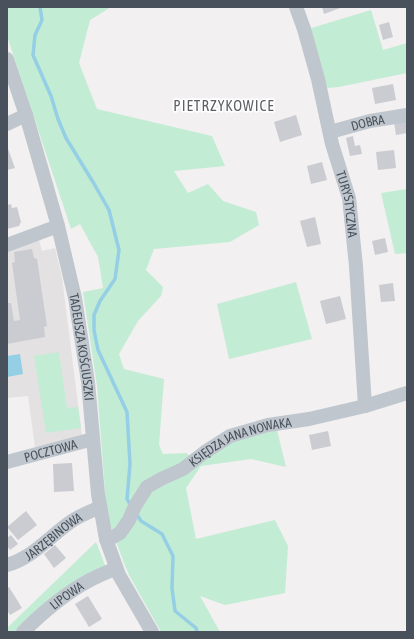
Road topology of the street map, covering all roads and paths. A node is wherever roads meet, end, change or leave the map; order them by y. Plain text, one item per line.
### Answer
1 (296, 7) edge
2 (7, 59) edge
3 (26, 115) junction
4 (407, 115) edge
5 (7, 124) edge
6 (330, 132) junction
7 (58, 226) junction
8 (7, 245) edge
9 (407, 393) edge
10 (365, 406) junction
11 (93, 439) junction
12 (7, 462) edge
13 (100, 507) junction
14 (106, 540) junction
15 (7, 565) edge
16 (116, 568) junction
17 (23, 632) edge
18 (152, 632) edge

1 - 6 street, TURYSTYCZNA
2 - 3 street, TADEUSZA KOŚCIUSZKI
3 - 5 street
3 - 7 street, TADEUSZA KOŚCIUSZKI
4 - 6 street, DOBRA
6 - 10 street, TURYSTYCZNA
7 - 8 street
7 - 11 street, TADEUSZA KOŚCIUSZKI
9 - 10 street, KSIĘDZA JANA NOWAKA
10 - 14 street, KSIĘDZA JANA NOWAKA
11 - 12 street, POCZTOWA
11 - 13 street, TADEUSZA KOŚCIUSZKI
13 - 14 street, TADEUSZA KOŚCIUSZKI
13 - 15 street, JARZĘBINOWA
14 - 16 street, TADEUSZA KOŚCIUSZKI
16 - 17 street, LIPOWA
16 - 18 street, TADEUSZA KOŚCIUSZKI

